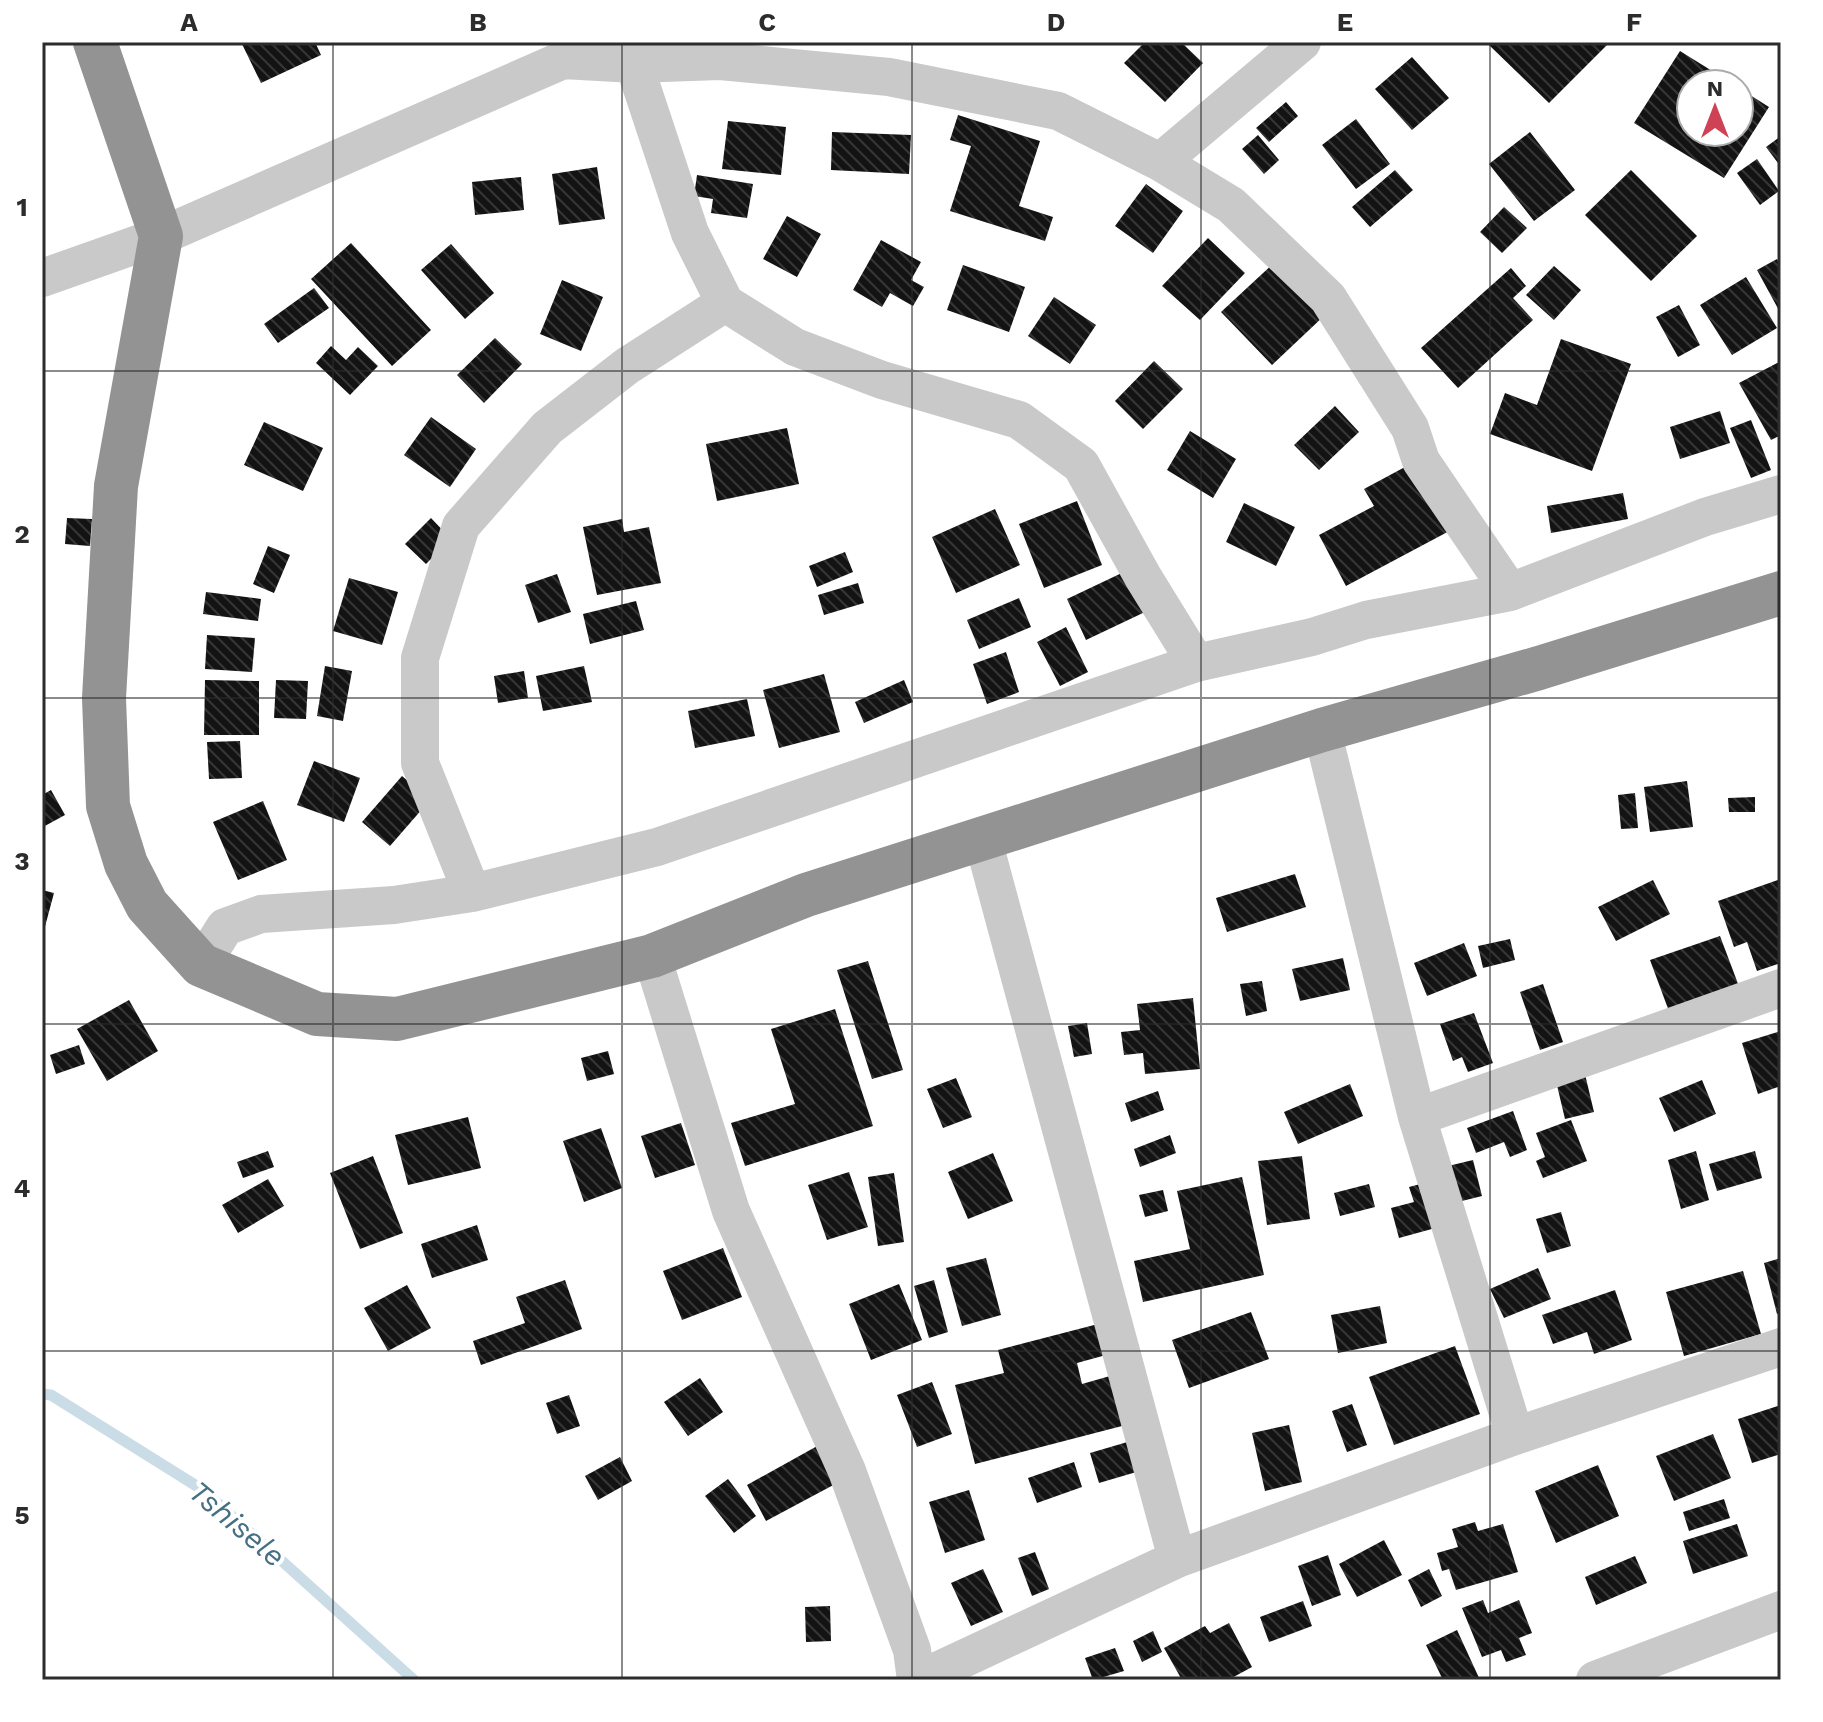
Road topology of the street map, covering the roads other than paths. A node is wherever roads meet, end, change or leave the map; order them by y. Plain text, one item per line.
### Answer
1 (95, 42) edge
2 (1302, 42) edge
3 (634, 64) junction
4 (1160, 162) junction
5 (161, 236) junction
6 (42, 278) edge
7 (725, 303) junction
8 (1781, 494) edge
9 (1510, 592) junction
10 (1781, 593) edge
11 (1196, 663) junction
12 (1322, 730) junction
13 (983, 840) junction
14 (472, 893) junction
15 (652, 956) junction
16 (201, 965) junction
17 (1781, 988) edge
18 (1417, 1117) junction
19 (1781, 1347) edge
20 (1515, 1436) junction
21 (1177, 1559) junction
22 (1781, 1610) edge
23 (917, 1680) edge
24 (1595, 1680) edge

1 - 5 highway
2 - 4 street
3 - 4 street
3 - 5 street
3 - 7 street
4 - 9 street
5 - 6 street
5 - 16 highway
7 - 11 street
7 - 14 street
8 - 9 street
9 - 11 street
10 - 12 highway
11 - 14 street
12 - 13 highway
12 - 18 street
13 - 15 highway
13 - 21 street
14 - 16 street
15 - 16 highway
15 - 23 street
17 - 18 street
18 - 20 street
19 - 20 street
20 - 21 street
21 - 23 street
22 - 24 street

